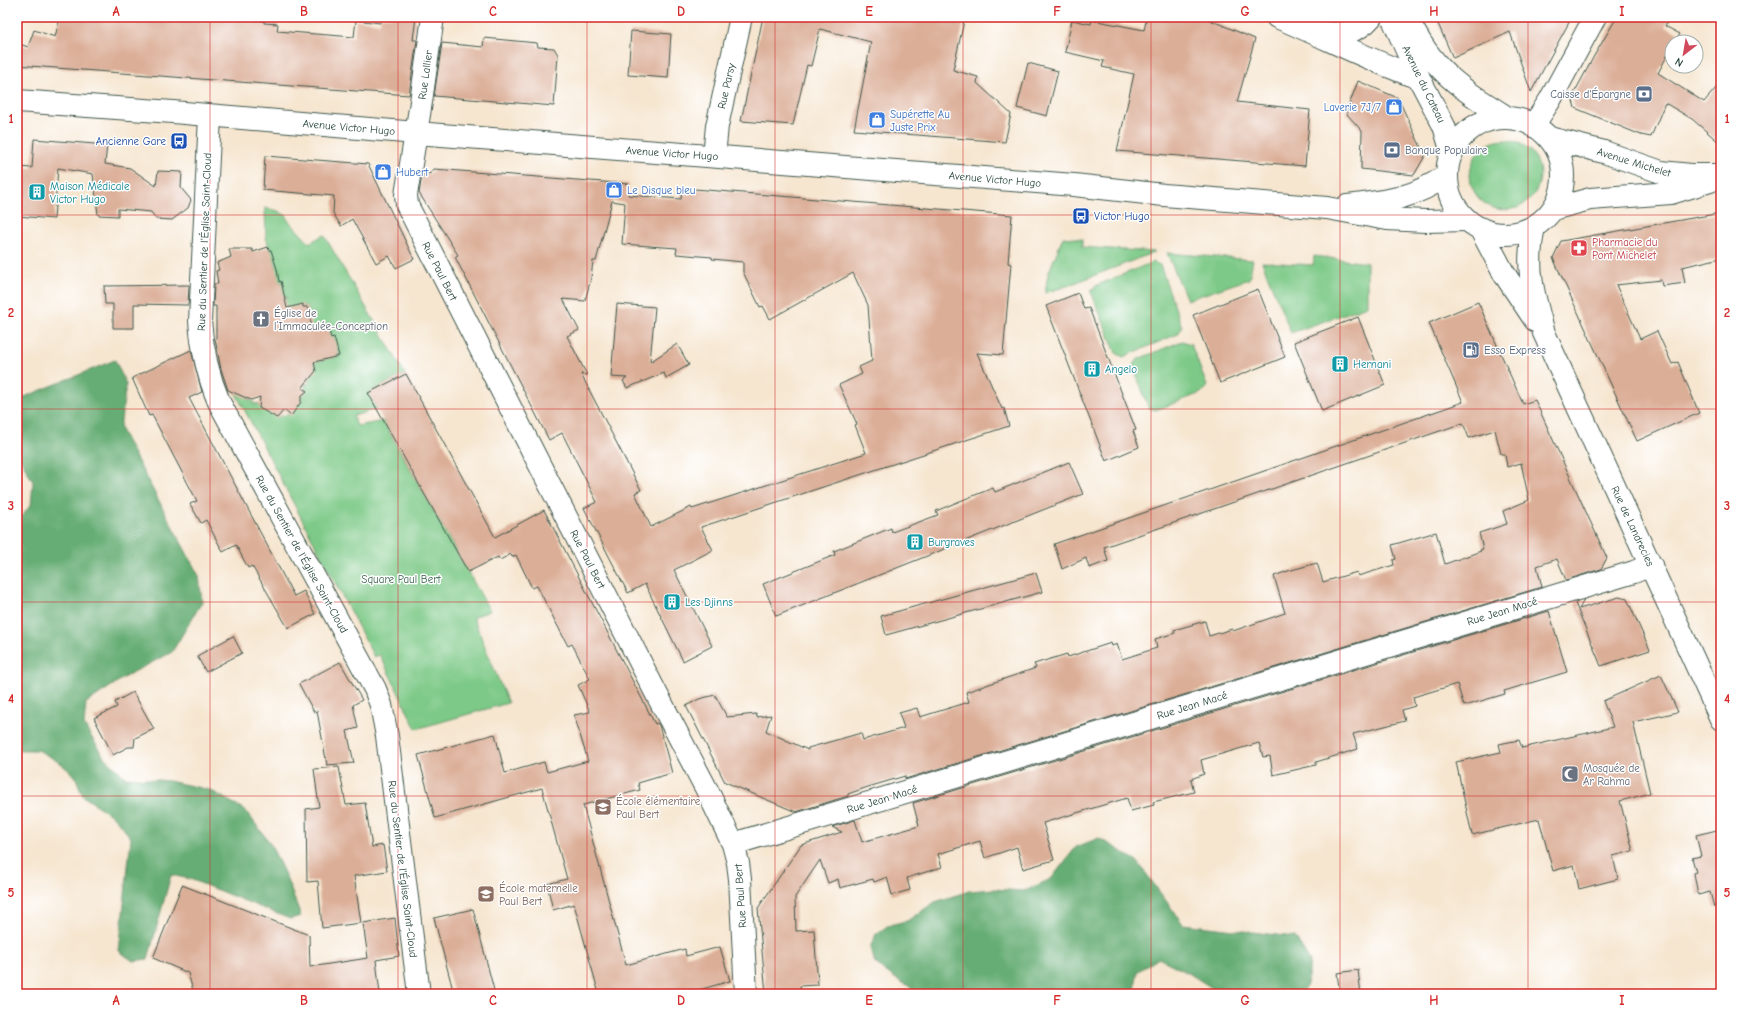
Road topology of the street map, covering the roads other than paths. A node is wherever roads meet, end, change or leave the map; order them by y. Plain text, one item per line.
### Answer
1 (433, 17) edge
2 (741, 17) edge
3 (1277, 17) edge
4 (1371, 17) edge
5 (1392, 17) edge
6 (1407, 17) edge
7 (1595, 17) edge
8 (1312, 32) junction
9 (1419, 78) junction
10 (17, 101) edge
11 (210, 116) junction
12 (1508, 118) junction
13 (1541, 132) junction
14 (416, 133) junction
15 (1452, 153) junction
16 (714, 156) junction
17 (1447, 175) junction
18 (1721, 176) edge
19 (1328, 208) junction
20 (1553, 209) junction
21 (1474, 224) junction
22 (1534, 227) junction
23 (1544, 332) junction
24 (1651, 565) junction
25 (1721, 719) edge
26 (733, 844) junction
27 (419, 994) edge
28 (746, 994) edge

1 - 14 street, Rue Lallier
2 - 16 street, Rue Parsy
3 - 8 street
4 - 8 street
5 - 9 street, Avenue du Cateau
6 - 12 street, Avenue du Cateau
7 - 13 street
8 - 9 street
9 - 15 street, Avenue du Cateau
10 - 11 street, Avenue Victor Hugo
11 - 14 street, Avenue Victor Hugo
11 - 27 street, Rue du Sentier de l'Église Saint-Cloud
12 - 13 street
12 - 15 street
13 - 18 street, Avenue Michelet
13 - 20 street
14 - 16 street, Avenue Victor Hugo
14 - 26 street, Rue Paul Bert
15 - 17 street
16 - 19 street, Avenue Victor Hugo
17 - 19 street, Avenue Victor Hugo
17 - 21 street
18 - 20 street, Avenue Michelet
19 - 21 street, Avenue Victor Hugo
20 - 22 street
21 - 22 street
21 - 23 street, Rue de Landrecies
22 - 23 street, Rue de Landrecies
23 - 24 street, Rue de Landrecies
24 - 25 street, Rue de Landrecies
24 - 26 street, Rue Jean Macé
26 - 28 street, Rue Paul Bert

